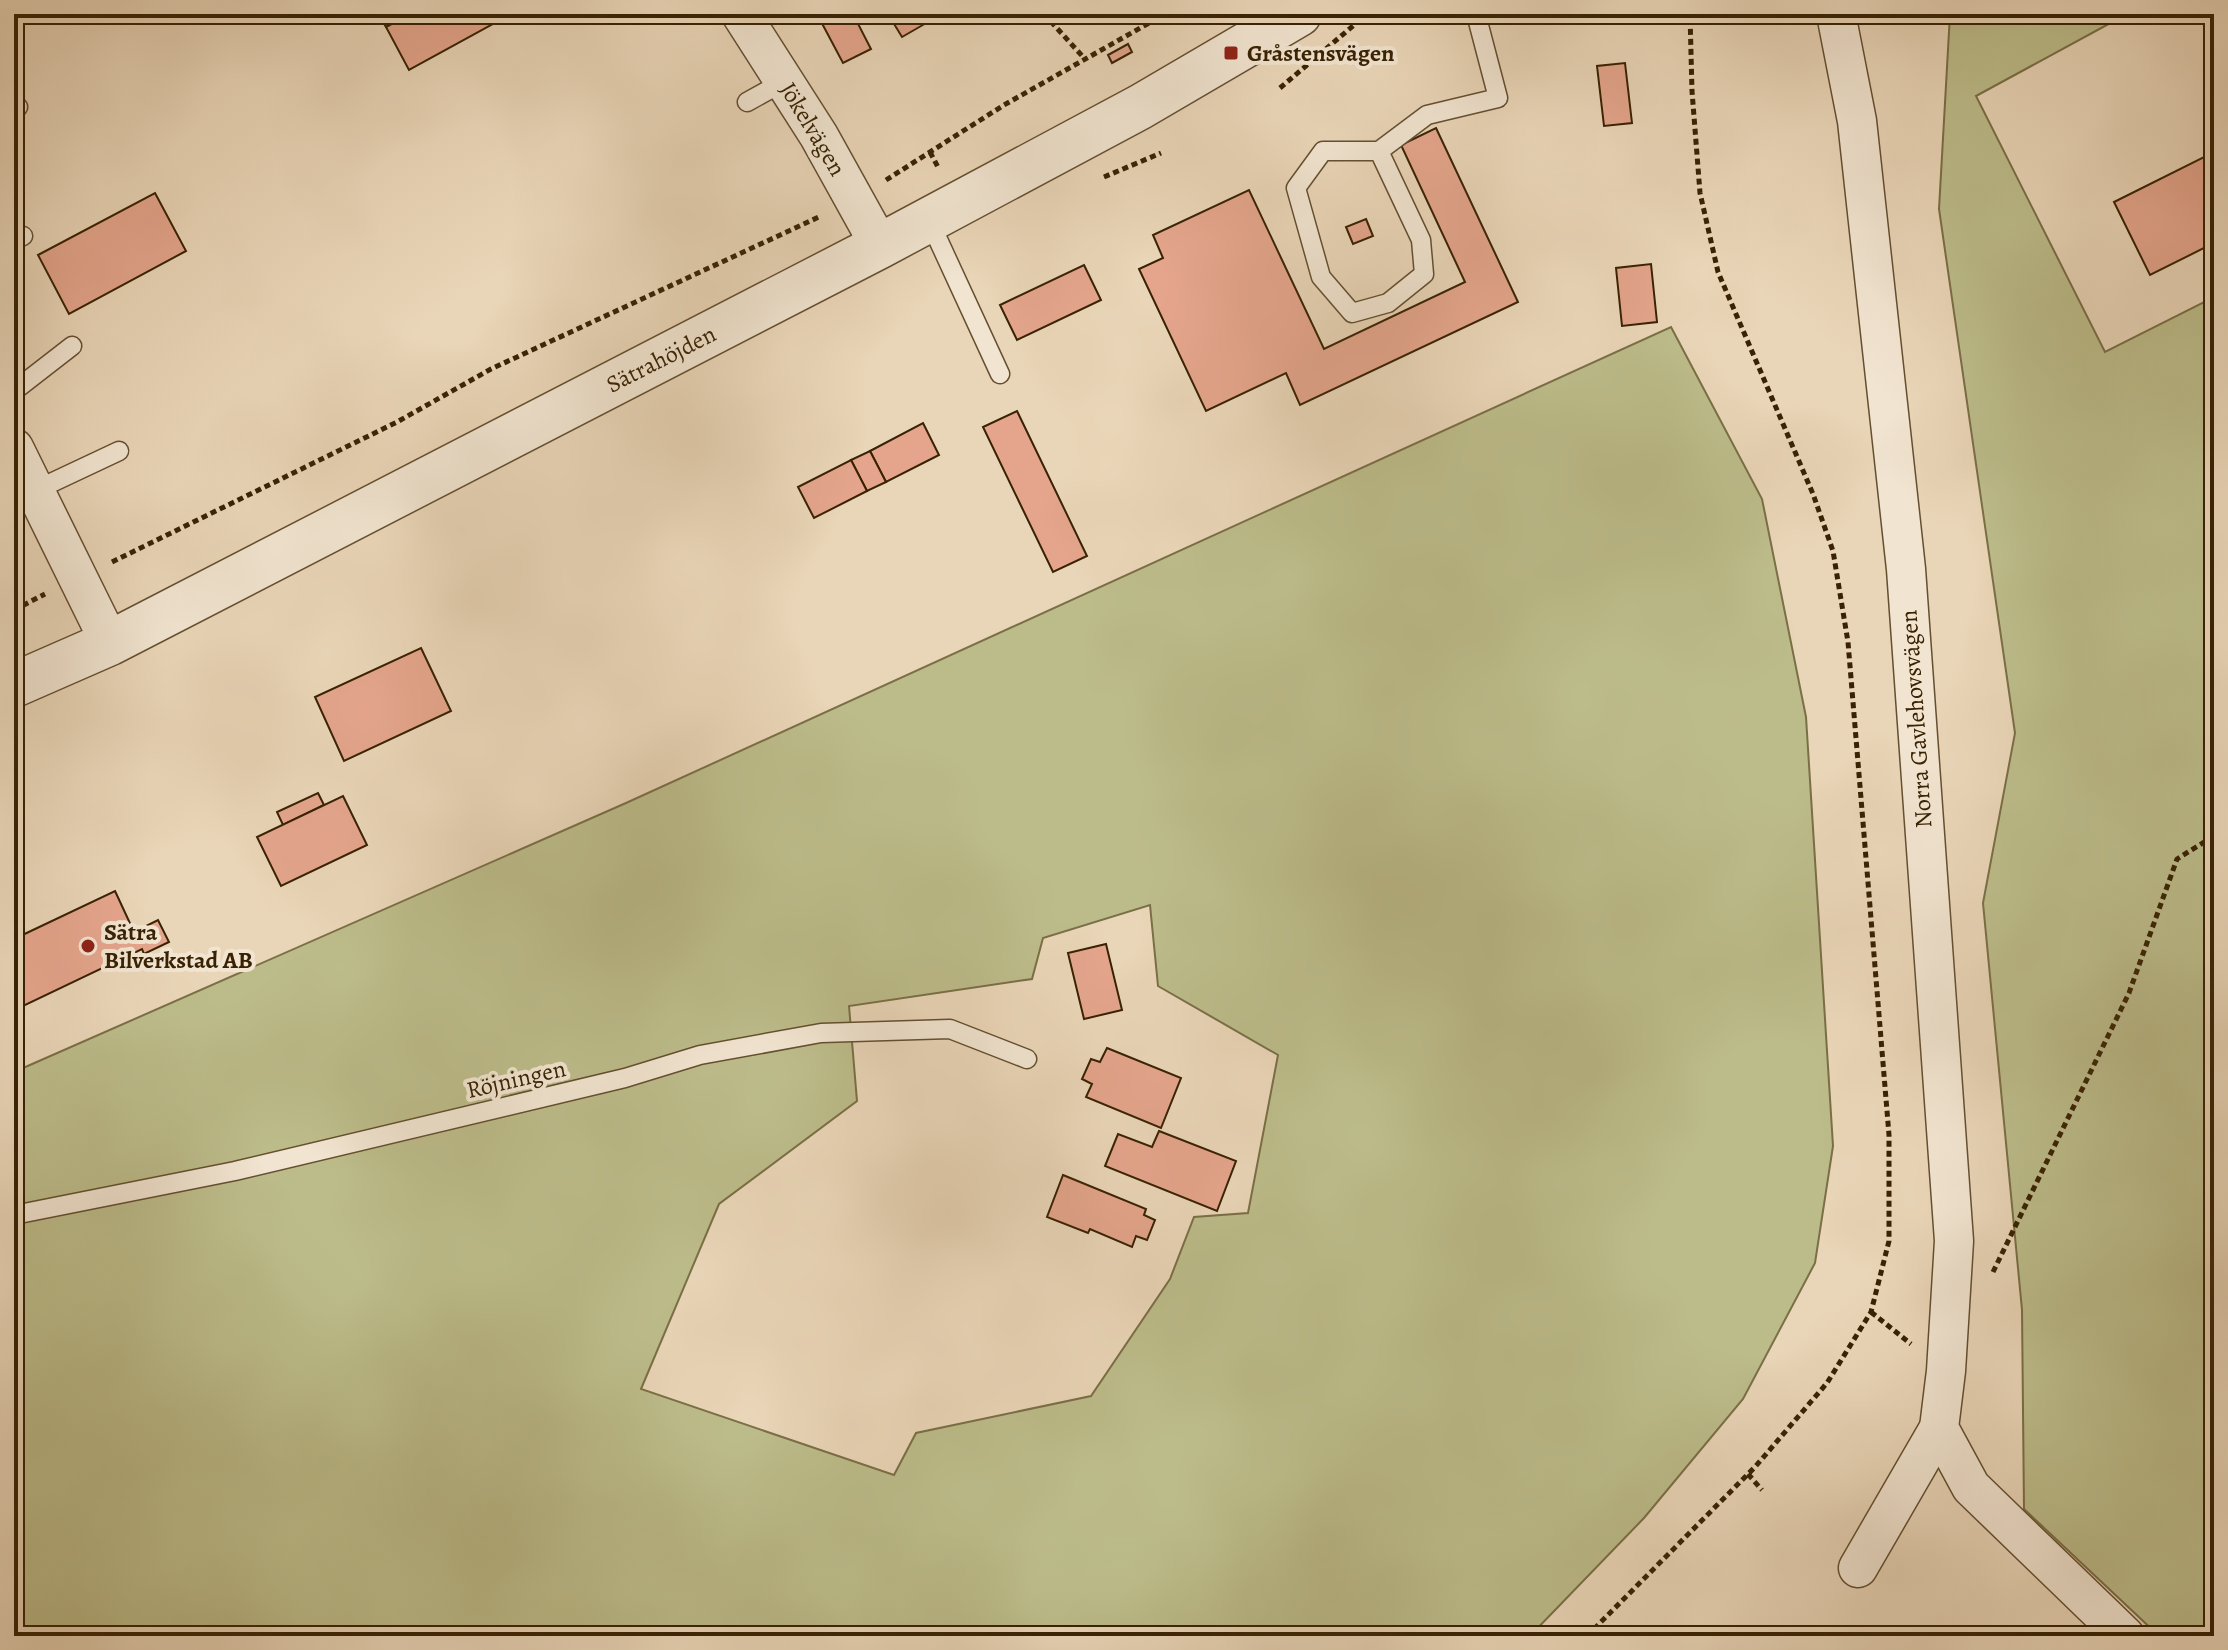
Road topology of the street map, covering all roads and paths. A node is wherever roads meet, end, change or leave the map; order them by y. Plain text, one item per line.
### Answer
1 (741, 14) edge
2 (1044, 14) edge
3 (1165, 14) edge
4 (1299, 14) edge
5 (1476, 14) edge
6 (1690, 14) edge
7 (1836, 14) edge
8 (1085, 59) junction
9 (785, 81) junction
10 (747, 102) dead end
11 (1379, 151) junction
12 (1161, 153) dead end
13 (1092, 182) dead end
14 (855, 200) junction
15 (929, 220) junction
16 (880, 246) junction
17 (72, 346) dead end
18 (1000, 374) dead end
19 (14, 391) edge
20 (119, 451) dead end
21 (21, 467) edge
22 (77, 578) junction
23 (14, 610) edge
24 (110, 643) junction
25 (14, 685) edge
26 (2214, 836) edge
27 (1027, 1059) dead end
28 (14, 1215) edge
29 (1992, 1275) dead end
30 (1939, 1428) junction
31 (1748, 1474) junction
32 (1762, 1490) dead end
33 (1858, 1568) dead end
34 (1587, 1636) edge
35 (2125, 1636) edge

1 - 9 street, Jökelvägen
2 - 8 path
3 - 8 path
4 - 15 street, Sätrahöjden
5 - 11 lane
6 - 31 path
7 - 30 street, Norra Gavlehovsvägen
8 - 14 path
9 - 10 lane
9 - 14 street, Jökelvägen
11 - 11 lane
12 - 13 path
14 - 16 street, Jökelvägen
14 - 22 path
15 - 16 street, Sätrahöjden
15 - 18 lane
16 - 24 street, Sätrahöjden
17 - 19 lane
20 - 21 lane
21 - 22 street
22 - 23 path
22 - 24 street
24 - 25 street, Sätrahöjden
26 - 29 path
27 - 28 lane, Röjningen
30 - 33 street, Norra Gavlehovsvägen
30 - 35 street
31 - 32 path
31 - 34 path

